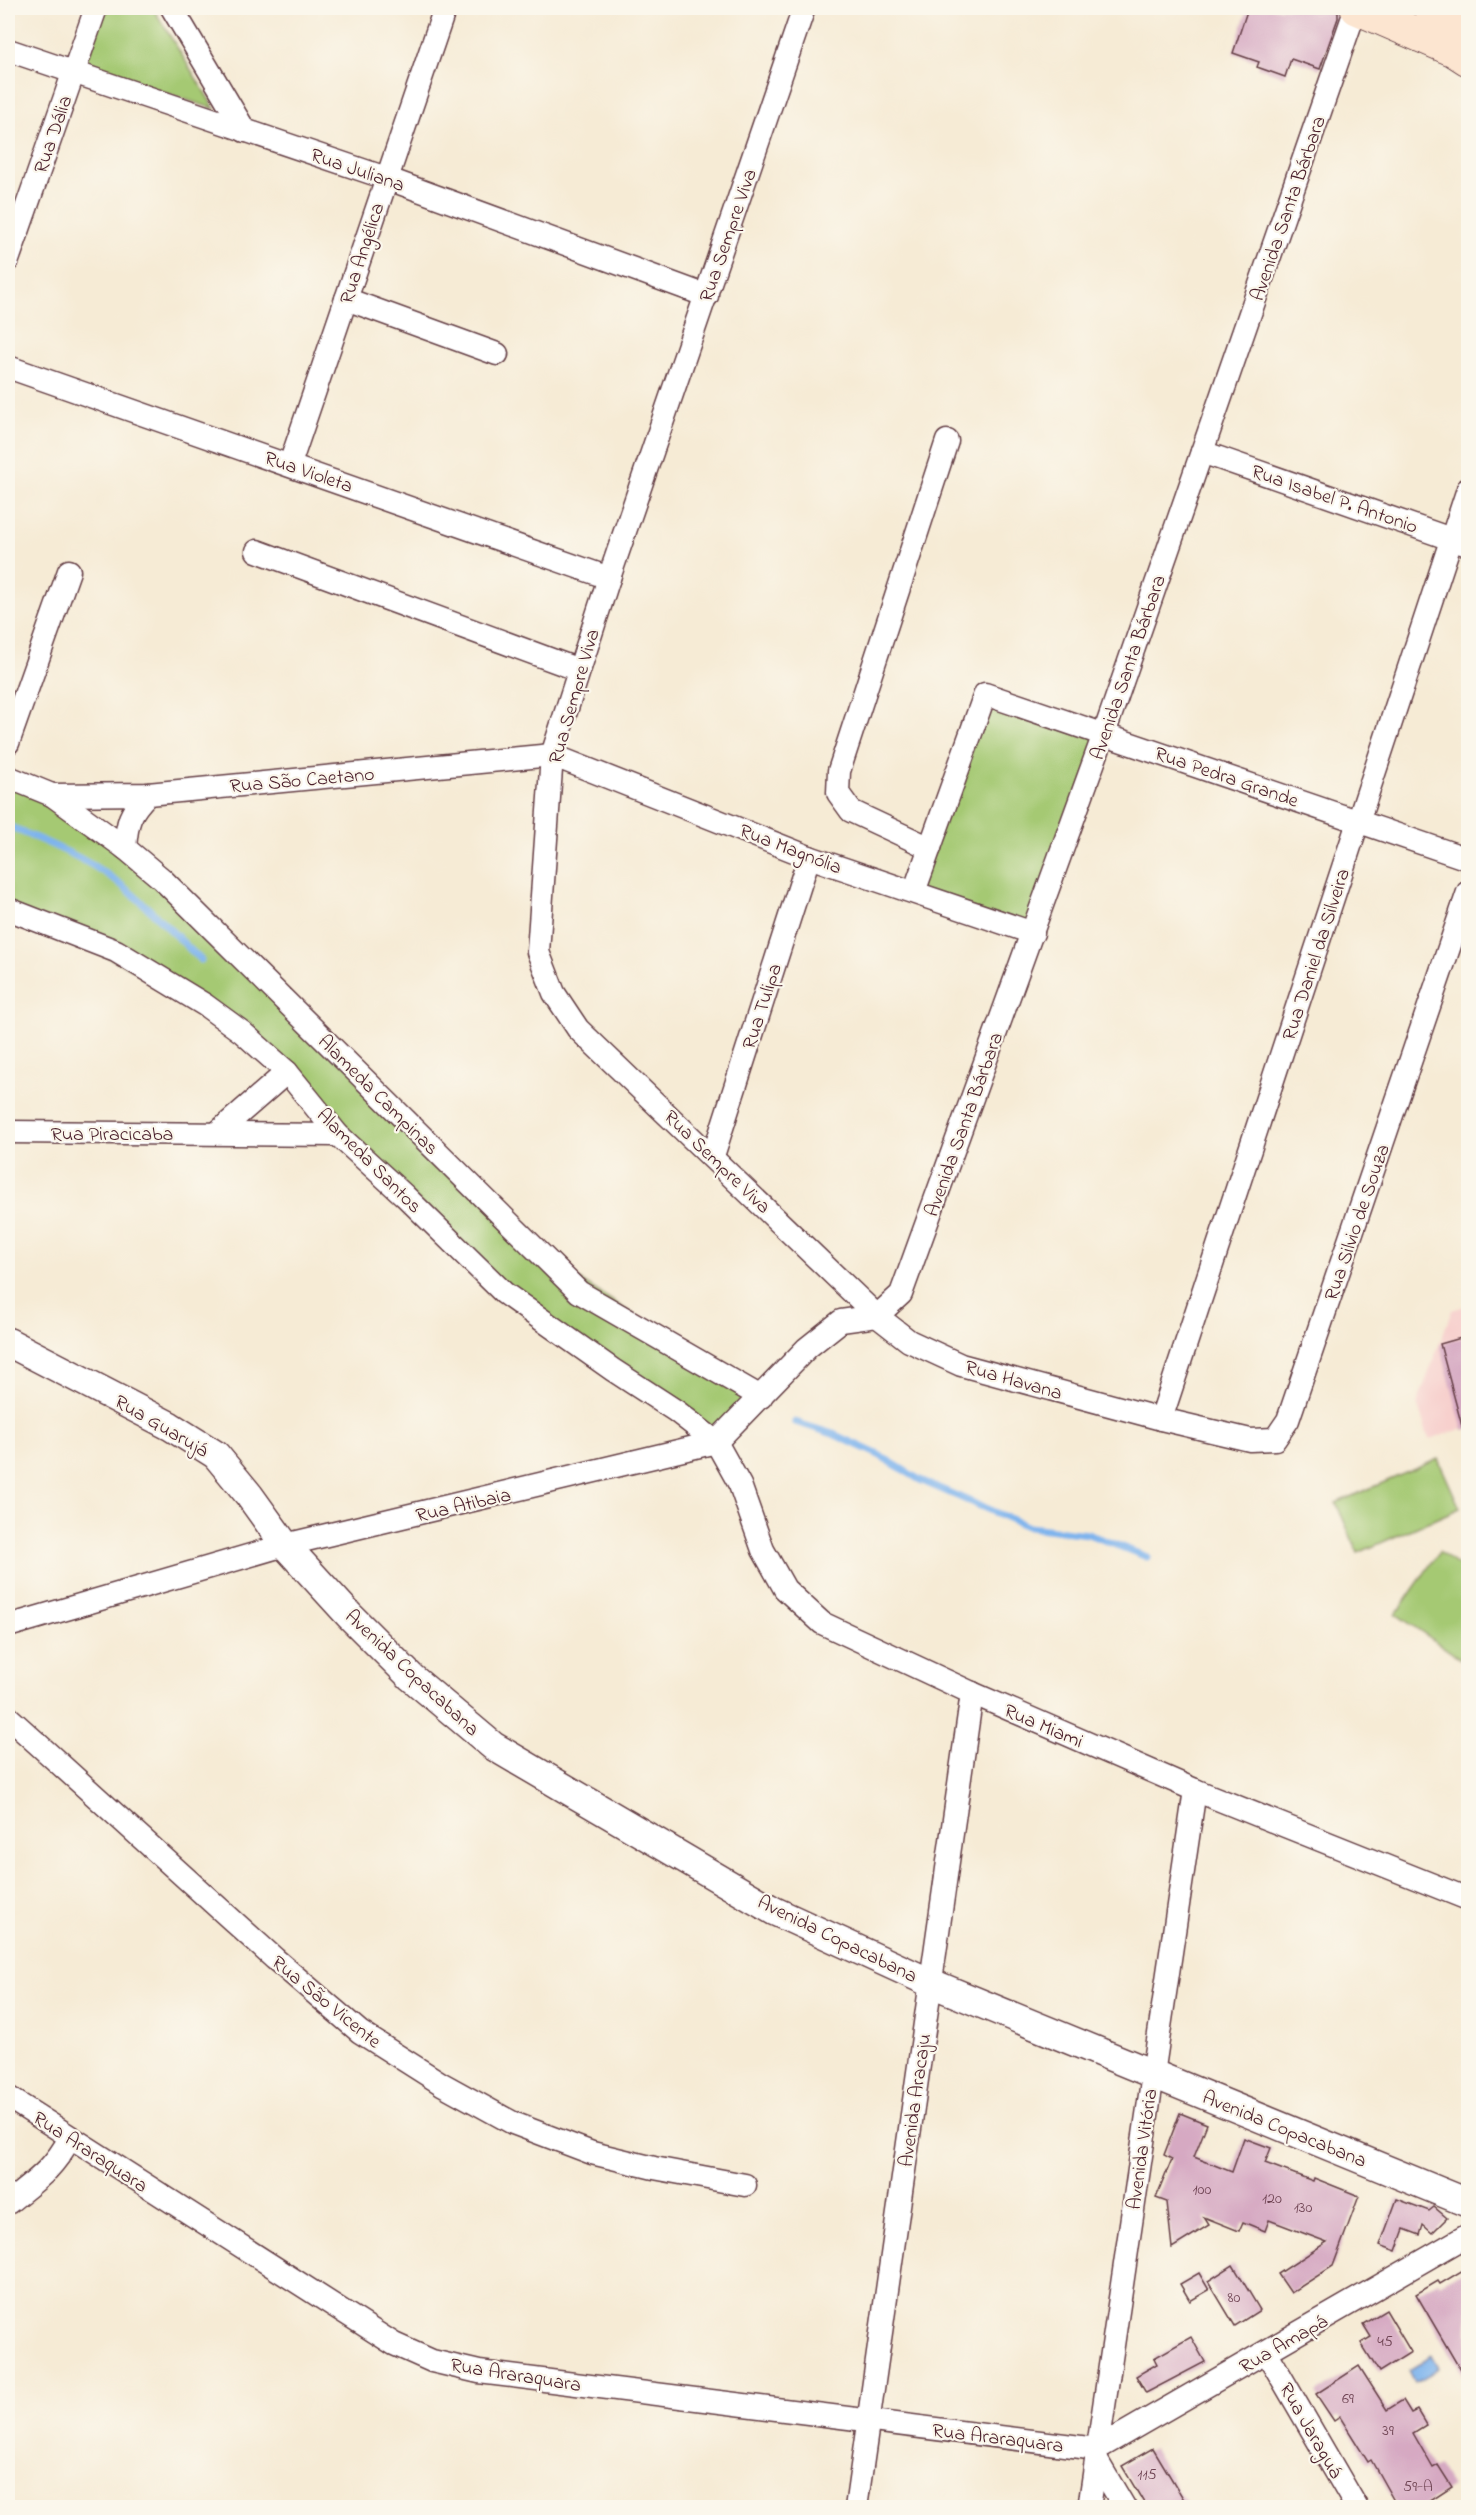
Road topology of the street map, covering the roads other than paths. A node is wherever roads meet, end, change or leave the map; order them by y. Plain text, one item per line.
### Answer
1 (96, 8) edge
2 (172, 8) edge
3 (445, 8) edge
4 (801, 8) edge
5 (1357, 8) edge
6 (1430, 8) edge
7 (1468, 25) edge
8 (8, 50) edge
9 (1468, 60) edge
10 (73, 73) junction
11 (244, 131) junction
12 (386, 178) junction
13 (8, 260) edge
14 (707, 296) junction
15 (346, 299) junction
16 (496, 354) dead end
17 (8, 367) edge
18 (946, 441) dead end
19 (1202, 452) junction
20 (290, 464) junction
21 (1468, 489) edge
22 (1460, 542) edge
23 (257, 551) dead end
24 (69, 571) dead end
25 (609, 578) junction
26 (579, 670) junction
27 (1104, 734) junction
28 (8, 742) edge
29 (552, 755) junction
30 (8, 777) edge
31 (148, 794) junction
32 (52, 795) junction
33 (1359, 821) junction
34 (125, 848) junction
35 (930, 848) junction
36 (809, 856) junction
37 (1468, 859) edge
38 (914, 892) junction
39 (1468, 892) edge
40 (8, 909) edge
41 (1033, 933) junction
42 (287, 1072) junction
43 (8, 1132) edge
44 (217, 1133) junction
45 (338, 1135) junction
46 (713, 1156) junction
47 (877, 1316) junction
48 (8, 1342) edge
49 (761, 1397) junction
50 (1161, 1419) junction
51 (716, 1442) junction
52 (285, 1545) junction
53 (8, 1626) edge
54 (972, 1694) junction
55 (8, 1717) edge
56 (1195, 1790) junction
57 (1468, 1899) edge
58 (931, 1983) junction
59 (1152, 2074) junction
60 (8, 2097) edge
61 (70, 2138) junction
62 (745, 2184) dead end
63 (8, 2203) edge
64 (1468, 2204) edge
65 (1468, 2235) edge
66 (1267, 2353) junction
67 (868, 2421) junction
68 (1096, 2454) junction
69 (856, 2508) edge
70 (1089, 2508) edge
71 (1125, 2508) edge
72 (1357, 2508) edge

1 - 10 street, Rua Dália
2 - 11 street
3 - 12 street, Rua Angélica
4 - 14 street, Rua Sempre Viva
5 - 9 main road
5 - 19 street, Avenida Santa Bárbara
6 - 7 main road
8 - 10 street, Rua Juliana
10 - 11 street, Rua Juliana
10 - 13 street, Rua Dália
11 - 12 street, Rua Juliana
12 - 14 street, Rua Juliana
12 - 15 street, Rua Angélica
14 - 25 street, Rua Sempre Viva
15 - 16 street
15 - 20 street, Rua Angélica
17 - 20 street, Rua Violeta
18 - 35 street
19 - 22 street, Rua Isabel P. Antonio
19 - 27 street, Avenida Santa Bárbara
20 - 25 street, Rua Violeta
21 - 22 street, Rua Daniel da Silveira
22 - 33 street, Rua Daniel da Silveira
23 - 26 street
24 - 28 street
25 - 26 street, Rua Sempre Viva
26 - 29 street, Rua Sempre Viva
27 - 33 street, Rua Pedra Grande
27 - 35 street, Rua Pedra Grande
27 - 41 street, Avenida Santa Bárbara
29 - 31 street, Rua São Caetano
29 - 36 street, Rua Magnólia
29 - 46 street, Rua Sempre Viva
30 - 32 street, Alameda Campinas
31 - 32 street, Rua São Caetano
31 - 34 street
32 - 34 street, Alameda Campinas
33 - 37 street, Rua Pedra Grande
33 - 50 street, Rua Daniel da Silveira
34 - 49 street, Alameda Campinas
35 - 38 street
36 - 38 street, Rua Magnólia
36 - 46 street, Rua Tulipa
38 - 41 street, Rua Magnólia
39 - 50 street, Rua Silvio de Souza
40 - 42 street, Alameda Santos
41 - 47 street, Avenida Santa Bárbara
42 - 44 street
42 - 45 street, Alameda Santos
43 - 44 street, Rua Piracicaba
44 - 45 street, Rua Piracicaba
45 - 51 street, Alameda Santos
46 - 47 street, Rua Sempre Viva
47 - 49 street
47 - 50 street, Rua Havana
48 - 52 street, Rua Guarujá
49 - 51 street
51 - 52 street, Rua Atibaia
51 - 54 street, Rua Miami
52 - 53 street, Rua Atibaia
52 - 58 street, Avenida Copacabana
54 - 56 street, Rua Miami
54 - 58 street, Avenida Aracaju
55 - 62 street, Rua São Vicente
56 - 57 street, Rua Miami
56 - 59 street, Avenida Vitória
58 - 59 street, Avenida Copacabana
58 - 67 street, Avenida Aracaju
59 - 64 street, Avenida Copacabana
59 - 68 street, Avenida Vitória
60 - 61 street, Rua Araraquara
61 - 63 street
61 - 67 street, Rua Araraquara
65 - 66 street, Rua Amapá
66 - 68 street, Rua Amapá
66 - 72 street, Rua Jaraguá
67 - 68 street, Rua Araraquara
67 - 69 street, Avenida Aracaju
68 - 70 street, Avenida Vitória
68 - 71 street

